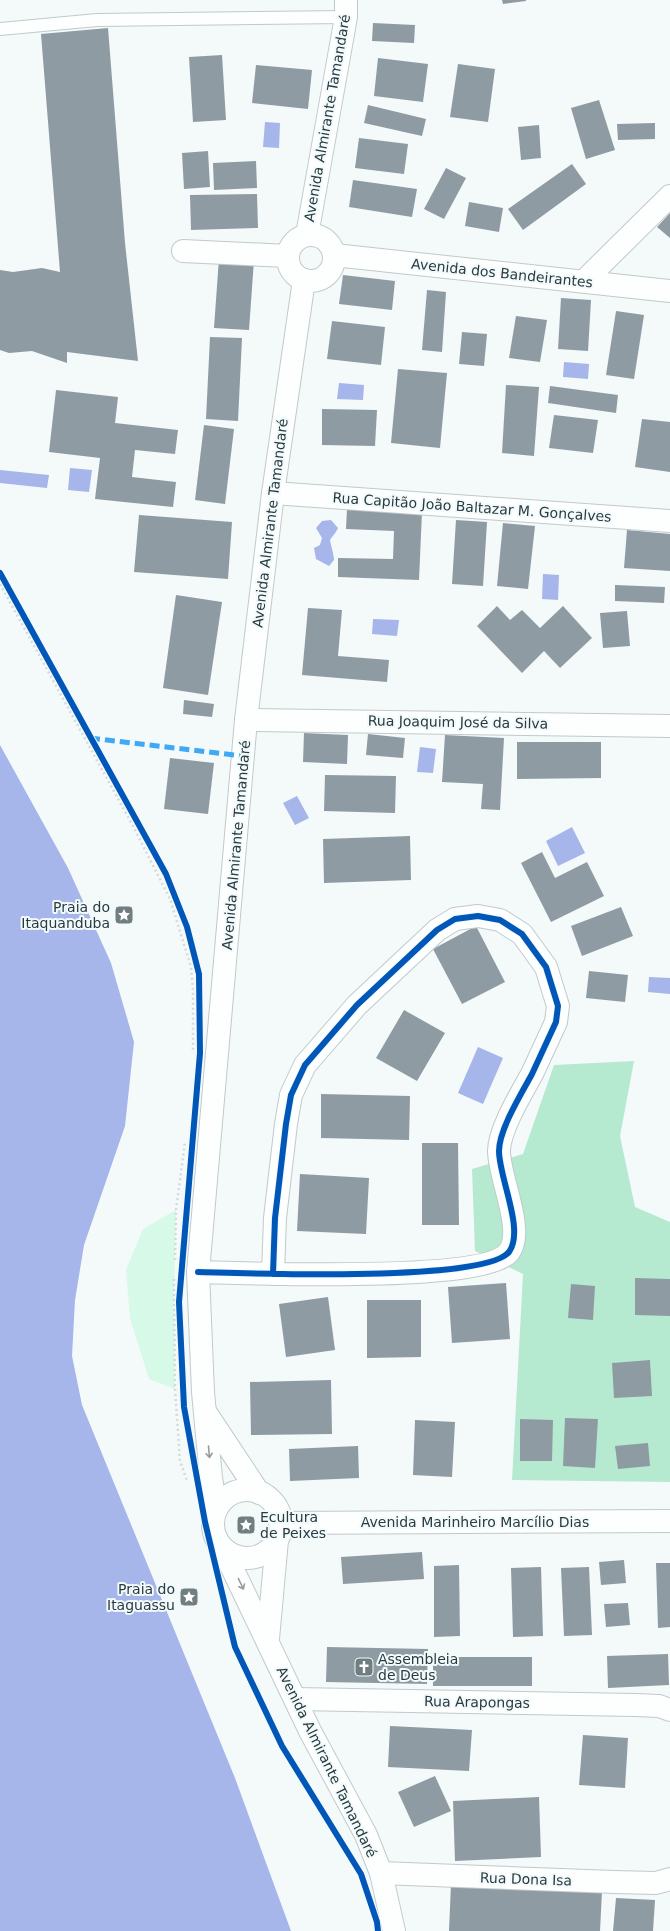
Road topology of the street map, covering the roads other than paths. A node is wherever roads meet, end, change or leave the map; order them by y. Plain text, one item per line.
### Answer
1 (346, 9) edge
2 (0, 29) edge
3 (670, 196) edge
4 (307, 235) junction
5 (183, 251) dead end
6 (288, 256) junction
7 (334, 256) junction
8 (304, 280) junction
9 (584, 281) junction
10 (670, 291) edge
11 (273, 493) junction
12 (670, 521) edge
13 (246, 720) junction
14 (670, 726) edge
15 (273, 1274) junction
16 (189, 1275) junction
17 (206, 1414) junction
18 (259, 1493) junction
19 (216, 1509) junction
20 (670, 1521) edge
21 (278, 1531) junction
22 (224, 1549) junction
23 (268, 1641) junction
24 (294, 1699) junction
25 (664, 1708) edge
26 (381, 1873) junction
27 (670, 1879) edge
28 (394, 1931) edge

1 - 2 lane
1 - 4 street, Avenida Almirante Tamandaré
3 - 9 street
4 - 6 street, Avenida Almirante Tamandaré
4 - 7 street, Avenida Almirante Tamandaré
5 - 6 street
6 - 8 street
7 - 8 street
7 - 9 street, Avenida dos Bandeirantes
8 - 11 street, Avenida Almirante Tamandaré
9 - 10 street, Avenida dos Bandeirantes
11 - 12 street, Rua Capitão João Baltazar M. Gonçalves
11 - 13 street, Avenida Almirante Tamandaré
13 - 14 street, Rua Joaquim José da Silva
13 - 16 street, Avenida Almirante Tamandaré
15 - 15 street
15 - 16 street
16 - 17 street, Avenida Almirante Tamandaré
17 - 18 street, Avenida Almirante Tamandaré
17 -> 19 street, Avenida Almirante Tamandaré
18 - 19 street
18 - 21 street, Avenida Almirante Tamandaré
19 - 22 street, Avenida Almirante Tamandaré
20 - 21 street, Avenida Marinheiro Marcílio Dias
21 - 22 street
21 - 23 street, Avenida Almirante Tamandaré
22 -> 23 street, Avenida Almirante Tamandaré
23 - 24 street, Avenida Almirante Tamandaré
24 - 25 street, Rua Arapongas
24 - 26 street, Avenida Almirante Tamandaré
26 - 27 street, Rua Dona Isa
26 - 28 street, Avenida Almirante Tamandaré

